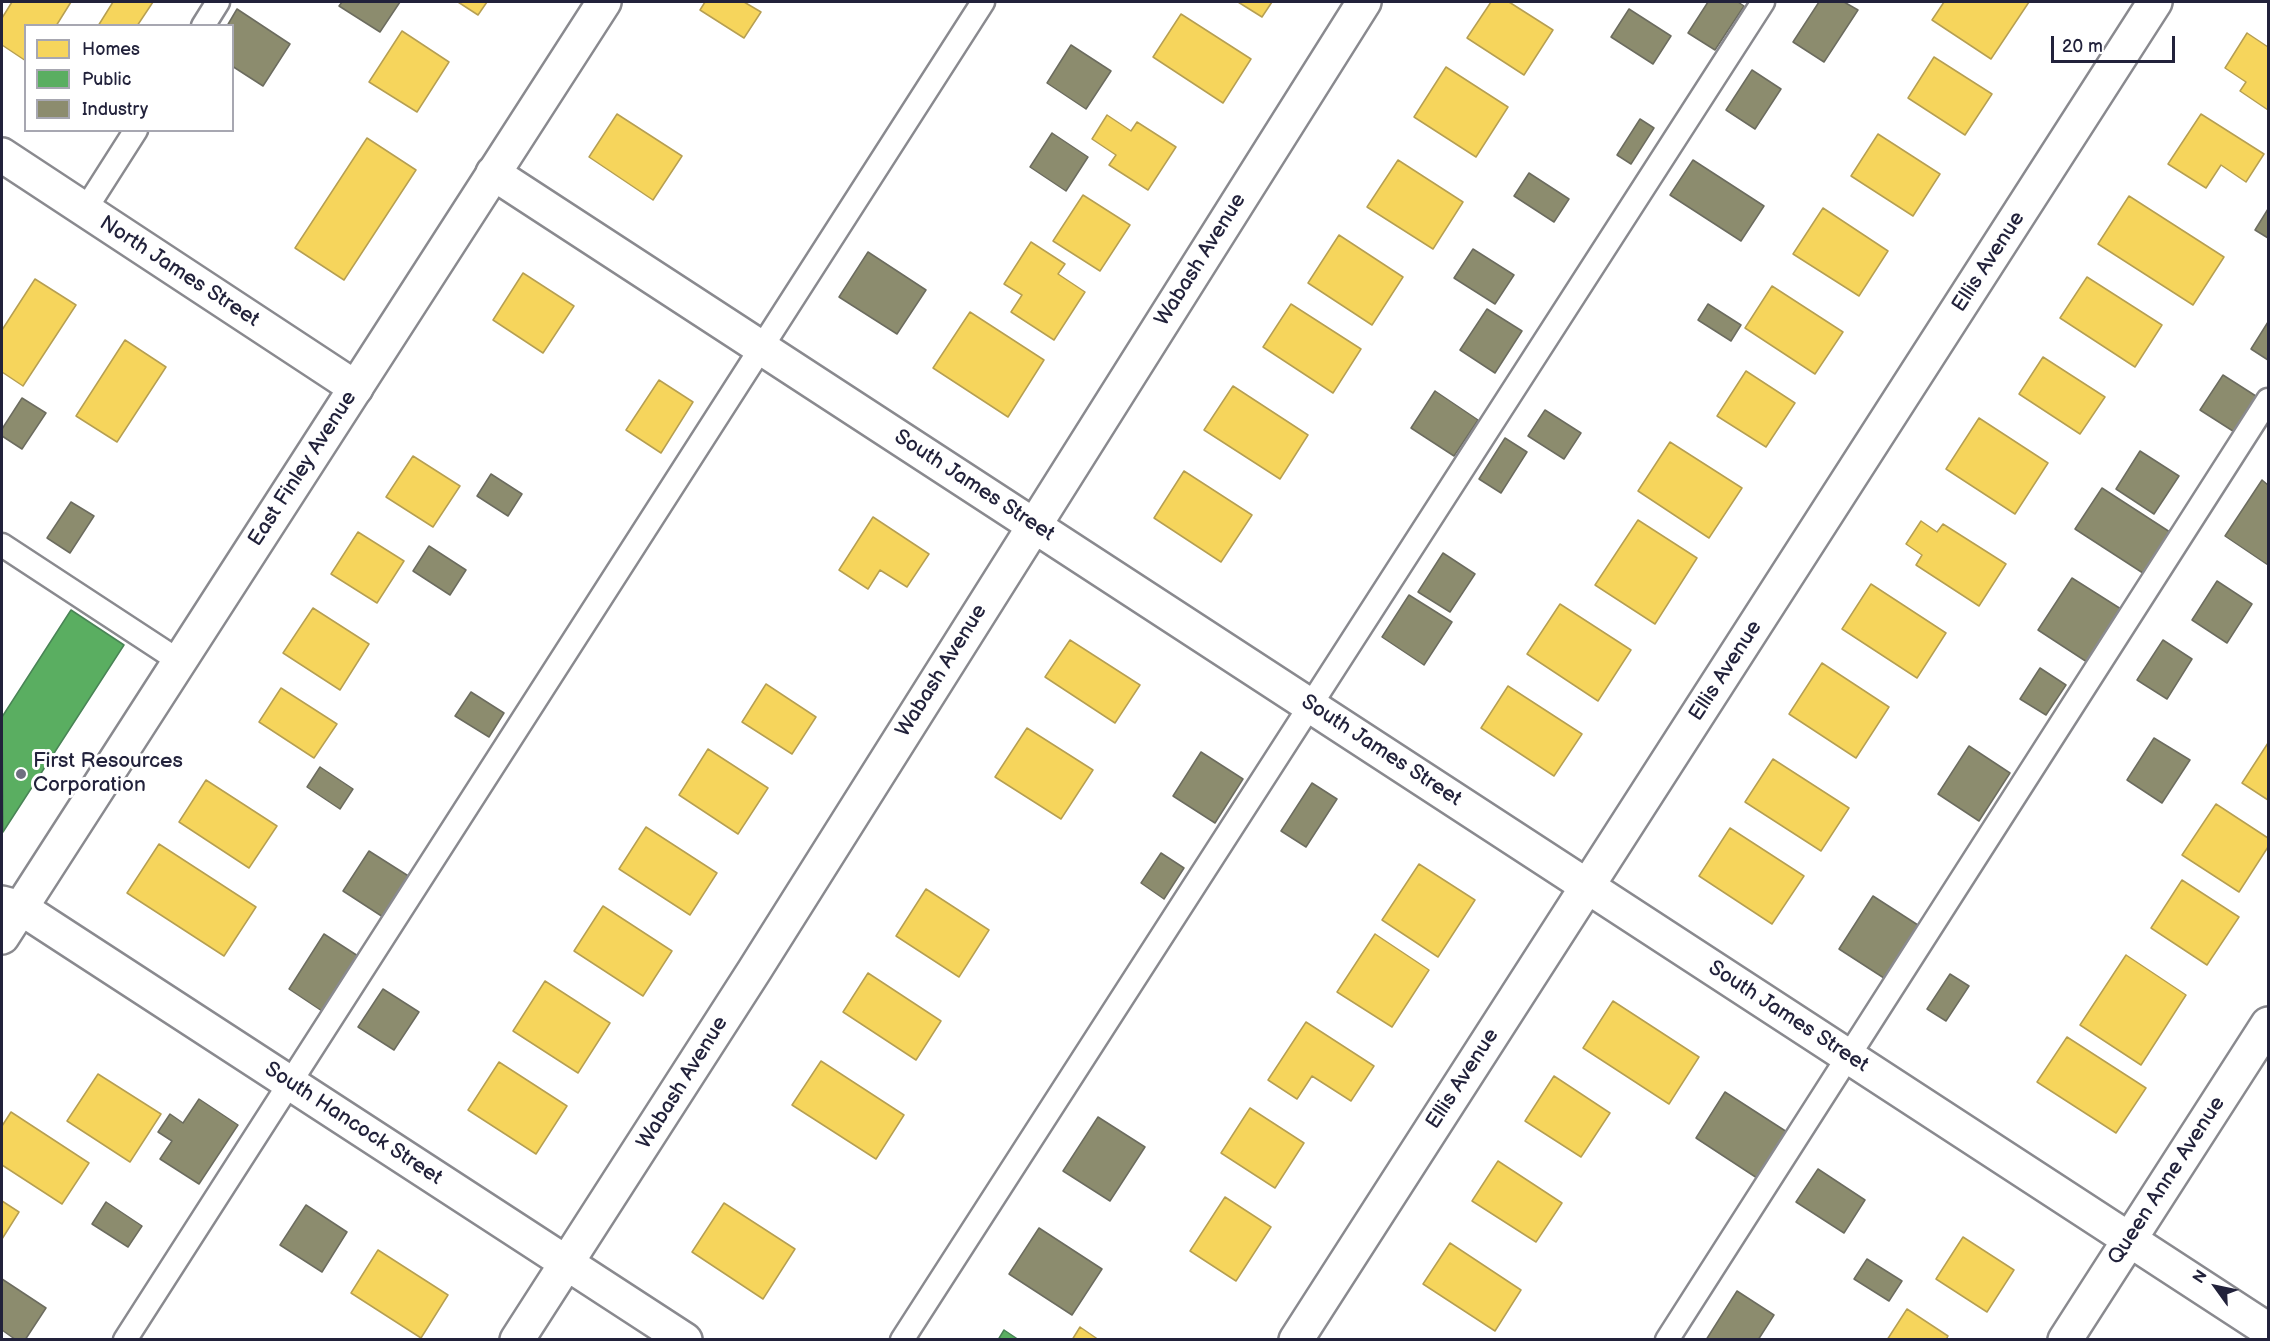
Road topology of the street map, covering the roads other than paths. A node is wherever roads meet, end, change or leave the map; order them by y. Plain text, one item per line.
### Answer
1 (218, 2) edge
2 (604, 2) edge
3 (983, 2) edge
4 (1364, 2) edge
5 (1763, 2) edge
6 (2155, 2) edge
7 (204, 24) edge
8 (135, 132) edge
9 (2, 155) edge
10 (493, 173) junction
11 (85, 210) junction
12 (760, 347) junction
13 (356, 388) junction
14 (2268, 400) edge
15 (1033, 525) junction
16 (2, 544) edge
17 (179, 661) junction
18 (1311, 706) junction
19 (1587, 885) junction
20 (11, 905) edge
21 (2, 937) edge
22 (2268, 1024) edge
23 (1848, 1056) junction
24 (290, 1083) junction
25 (2129, 1239) junction
26 (567, 1263) junction
27 (2268, 1330) edge
28 (125, 1340) edge
29 (517, 1340) edge
30 (685, 1340) edge
31 (902, 1340) edge
32 (1296, 1340) edge
33 (1667, 1340) edge
34 (2065, 1340) edge

1 - 7 lane
2 - 10 street, East Finley Avenue
3 - 12 lane
4 - 15 street, Wabash Avenue
5 - 18 lane
6 - 19 street, Ellis Avenue
8 - 11 lane
9 - 11 street, North James Street
10 - 12 street, South James Street
10 - 13 street, East Finley Avenue
11 - 13 street, North James Street
12 - 15 street, South James Street
12 - 24 lane
13 - 17 street, East Finley Avenue
14 - 23 lane
15 - 18 street, South James Street
15 - 26 street, Wabash Avenue
16 - 17 lane
17 - 20 street, East Finley Avenue
18 - 19 street, South James Street
18 - 31 lane
19 - 23 street, South James Street
19 - 32 street, Ellis Avenue
20 - 21 street, East Finley Avenue
20 - 24 street, South Hancock Street
22 - 25 street, Queen Anne Avenue
23 - 25 street, South James Street
23 - 33 lane
24 - 26 street, South Hancock Street
24 - 28 lane
25 - 27 street, South James Street
25 - 34 street, Queen Anne Avenue
26 - 29 street, Wabash Avenue
26 - 30 street, South Hancock Street

